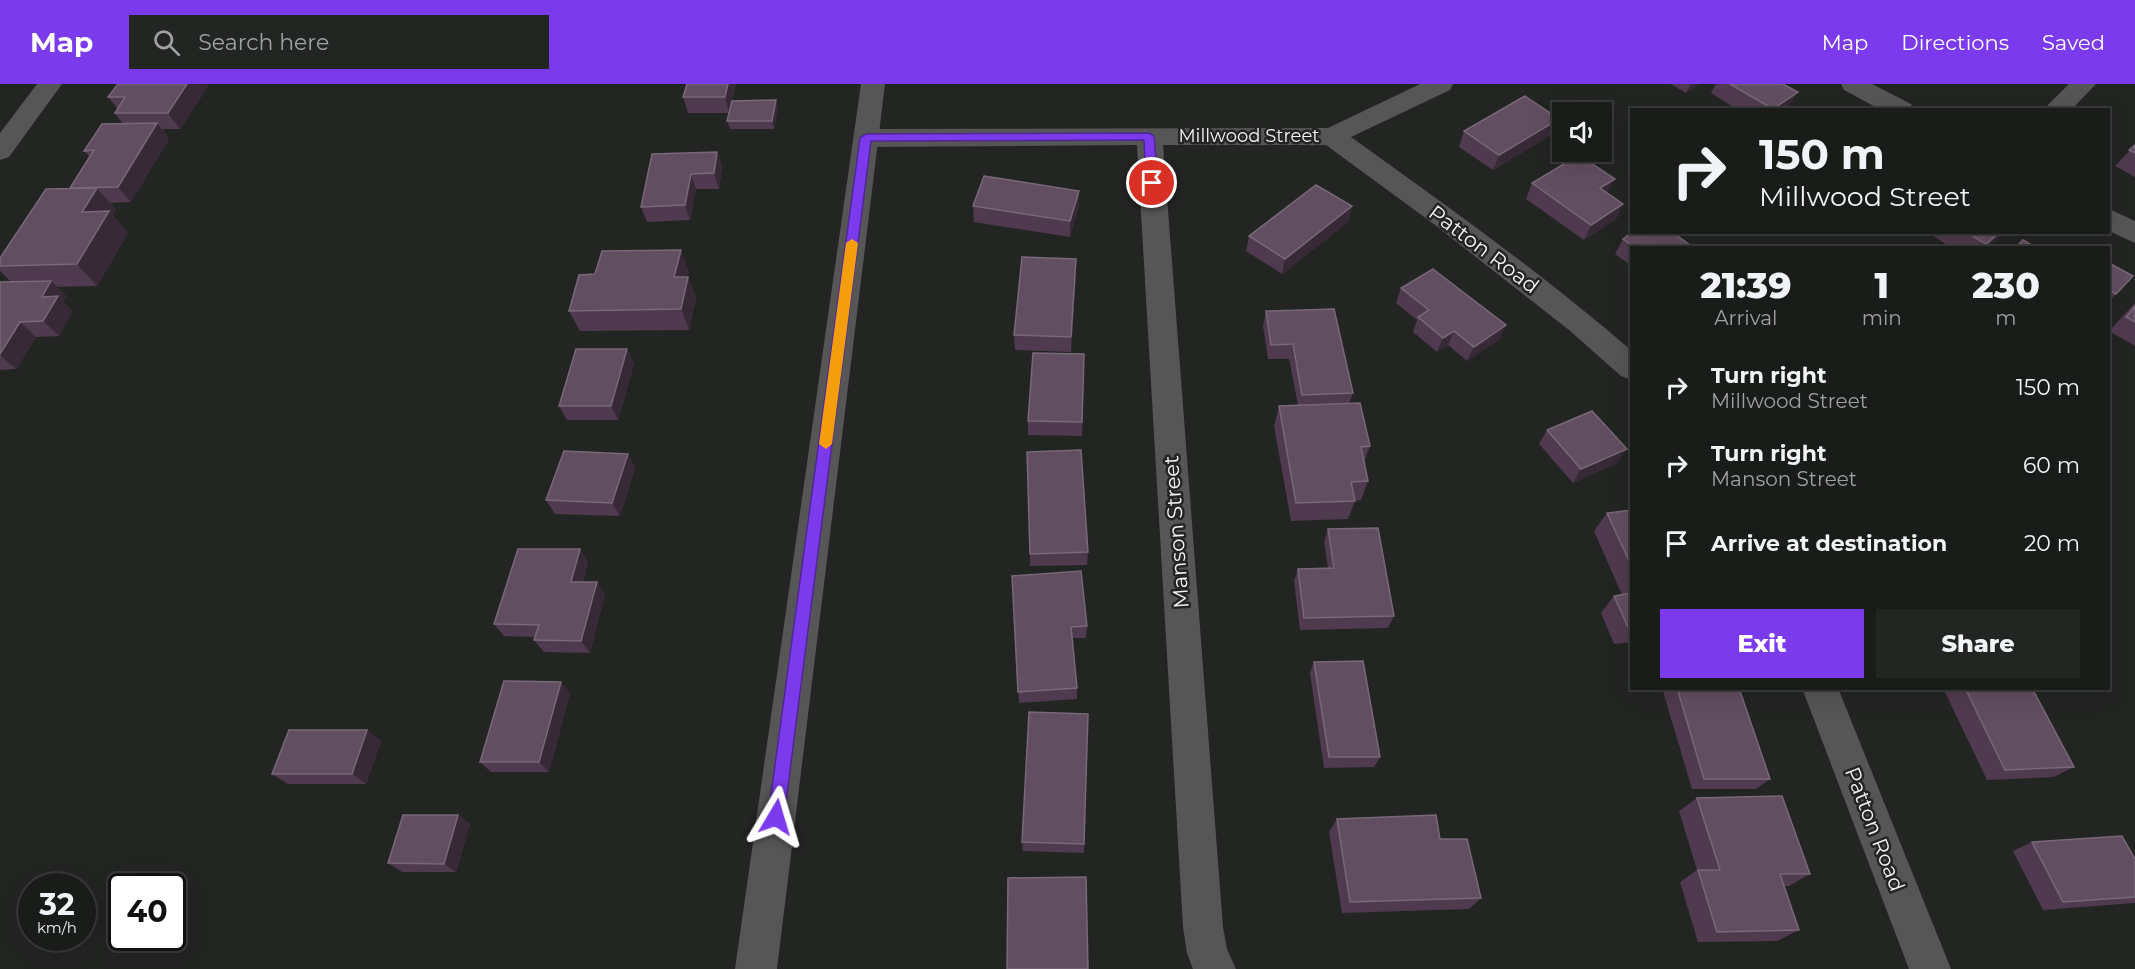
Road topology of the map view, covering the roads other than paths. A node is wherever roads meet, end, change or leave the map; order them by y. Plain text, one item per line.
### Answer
1 (50, 84) edge
2 (873, 84) edge
3 (1441, 84) edge
4 (1853, 84) edge
5 (2084, 84) edge
6 (1898, 108) edge
7 (2057, 108) edge
8 (1149, 136) junction
9 (1332, 136) junction
10 (866, 138) junction
11 (0, 152) edge
12 (2110, 220) edge
13 (2135, 233) edge
14 (1630, 366) edge
15 (1821, 690) edge
16 (756, 969) edge
17 (1215, 969) edge
18 (1930, 969) edge

1 - 11 street
2 - 10 street
3 - 9 street, Millwood Street
4 - 6 street
5 - 7 street
8 - 9 street, Millwood Street
8 - 10 street, Millwood Street
8 - 17 street, Manson Street
9 - 14 street, Patton Road
10 - 16 street
12 - 13 street
15 - 18 street, Patton Road

